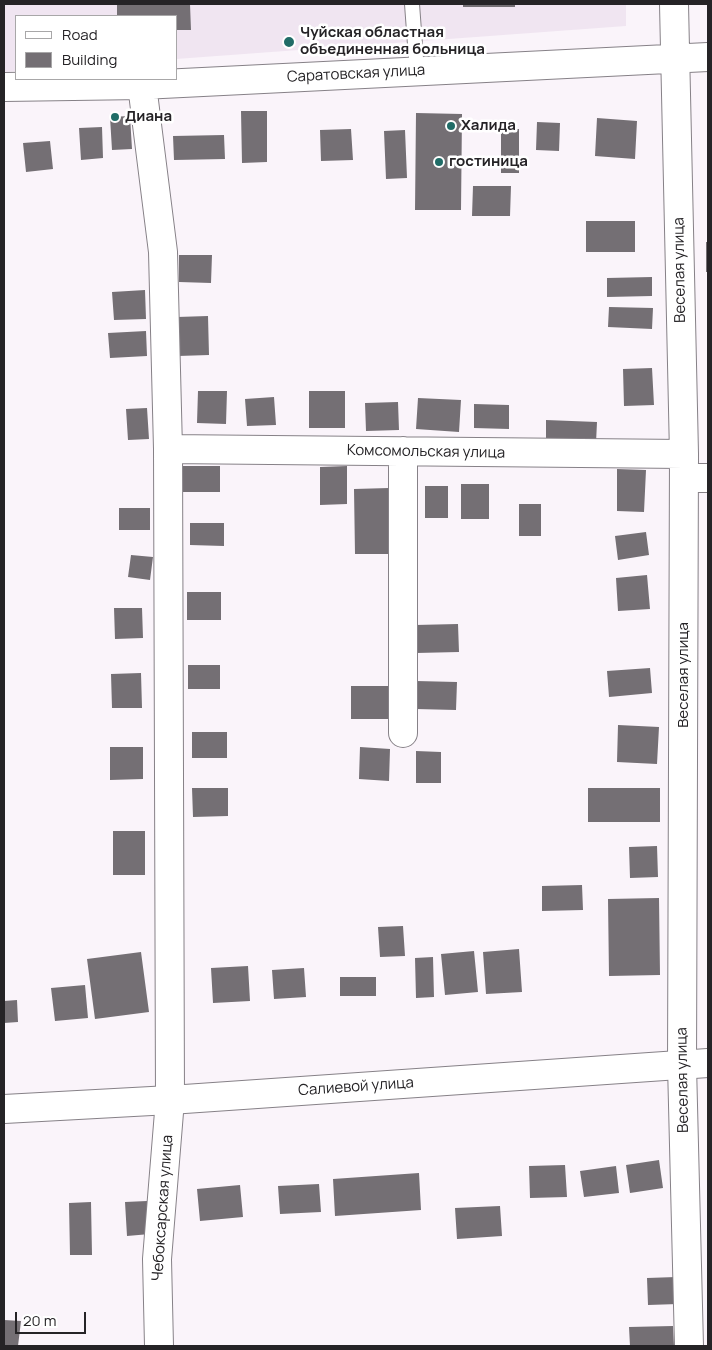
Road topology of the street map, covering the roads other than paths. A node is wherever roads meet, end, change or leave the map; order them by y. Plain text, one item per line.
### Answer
1 (412, 4) edge
2 (674, 4) edge
3 (708, 57) edge
4 (675, 59) junction
5 (417, 72) junction
6 (142, 85) junction
7 (4, 87) edge
8 (168, 449) junction
9 (403, 451) junction
10 (692, 470) edge
11 (403, 733) dead end
12 (695, 1064) edge
13 (170, 1100) junction
14 (4, 1108) edge
15 (158, 1346) edge
16 (689, 1346) edge

1 - 5 lane
2 - 4 street, Веселая улица
3 - 4 street, Саратовская улица
4 - 5 street, Саратовская улица
4 - 10 street, Веселая улица
5 - 6 street, Саратовская улица
6 - 7 street, Саратовская улица
6 - 8 street, Чебоксарская улица
8 - 9 street, Комсомольская улица
8 - 13 street, Чебоксарская улица
9 - 10 street, Комсомольская улица
9 - 11 street
10 - 12 street, Веселая улица
12 - 13 street, Салиевой улица
12 - 16 street, Веселая улица
13 - 14 street, Салиевой улица
13 - 15 street, Чебоксарская улица

